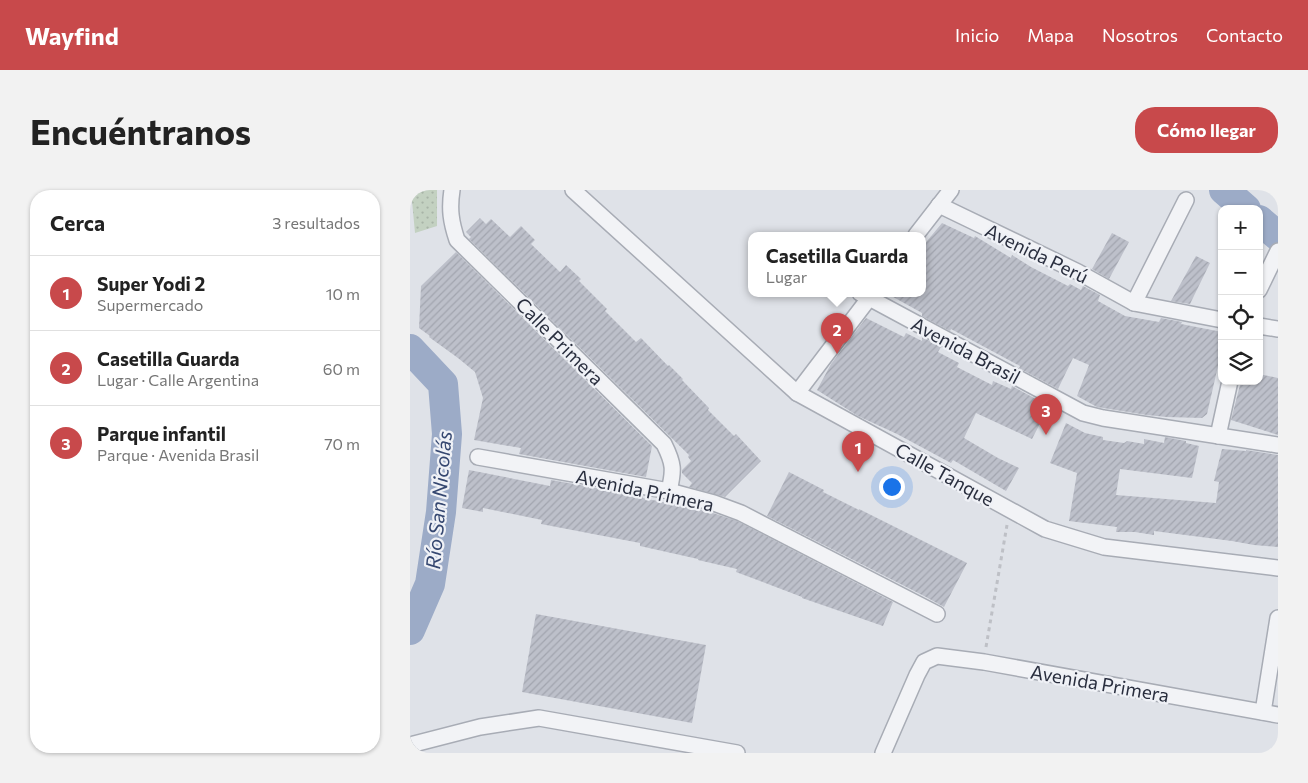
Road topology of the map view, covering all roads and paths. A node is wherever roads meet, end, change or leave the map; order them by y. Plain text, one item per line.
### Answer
1 (452, 190) edge
2 (572, 190) edge
3 (951, 190) edge
4 (1186, 200) dead end
5 (939, 205) junction
6 (918, 232) edge
7 (1277, 252) edge
8 (1263, 282) edge
9 (865, 297) edge
10 (872, 297) edge
11 (1134, 303) junction
12 (1218, 319) edge
13 (1263, 327) edge
14 (1278, 329) edge
15 (1229, 385) edge
16 (797, 393) junction
17 (1218, 436) junction
18 (1278, 445) edge
19 (478, 457) dead end
20 (669, 491) junction
21 (1010, 510) junction
22 (1278, 568) edge
23 (937, 614) dead end
24 (1278, 618) edge
25 (984, 662) junction
26 (1263, 712) junction
27 (1278, 715) edge
28 (413, 744) edge
29 (736, 753) edge
30 (883, 753) edge

1 - 20 street, Calle Primera
2 - 16 street, Calle Tanque
3 - 5 street
4 - 11 street
5 - 6 street
5 - 11 street, Avenida Perú
7 - 8 street
9 - 16 street
10 - 17 street, Avenida Brasil
11 - 12 street, Avenida Perú
13 - 14 street
15 - 17 street
16 - 21 street, Calle Tanque
17 - 18 street, Avenida Brasil
19 - 20 street, Avenida Primera
20 - 23 street, Avenida Primera
21 - 22 street, Calle Tanque
21 - 25 path
24 - 26 street
25 - 26 street, Avenida Primera
25 - 30 street, Avenida Primera
26 - 27 street, Avenida Primera
28 - 29 street

